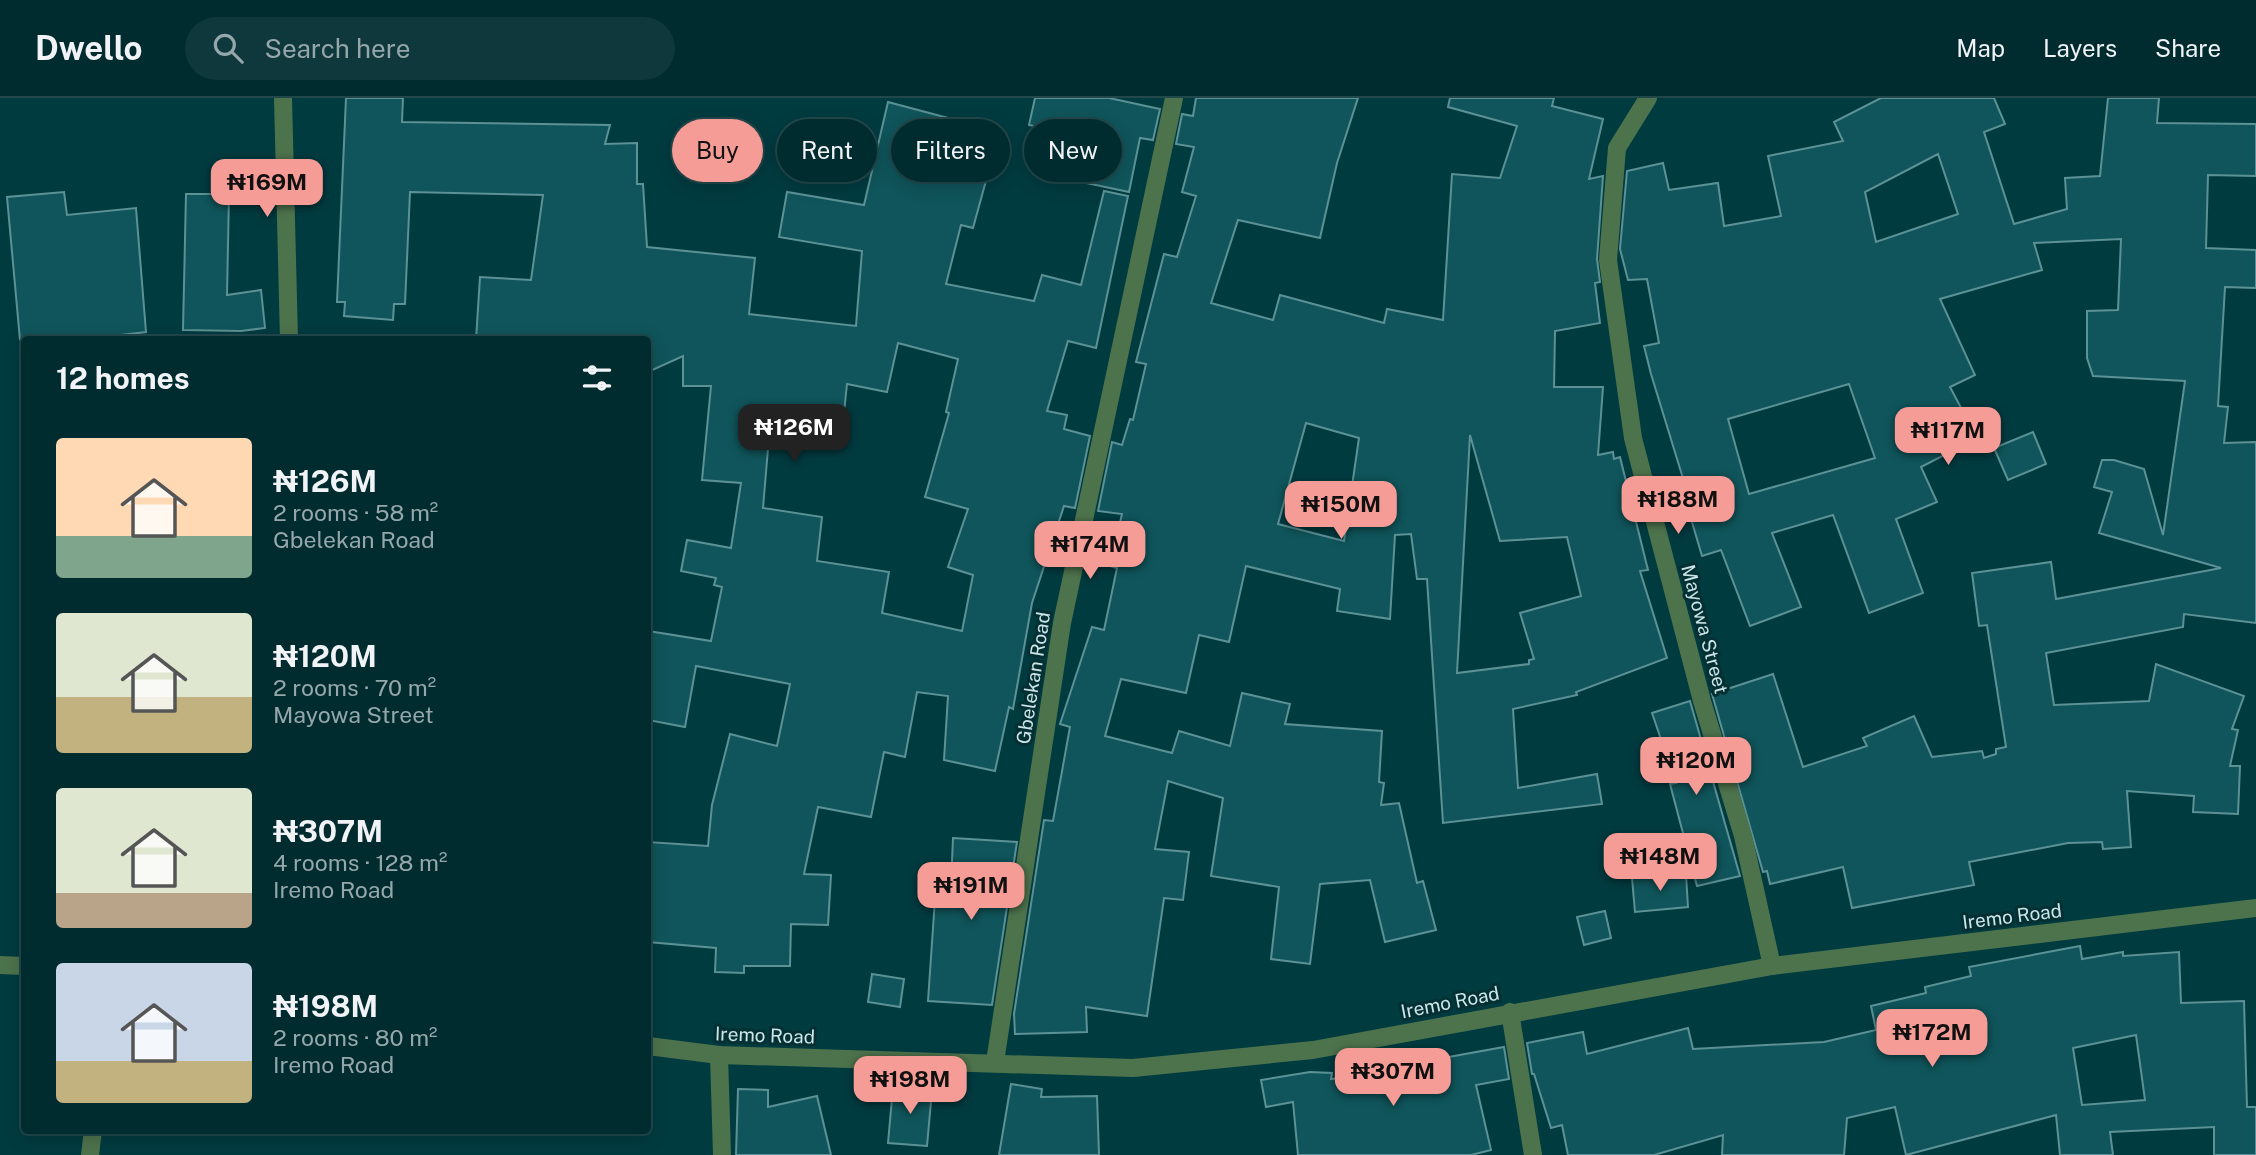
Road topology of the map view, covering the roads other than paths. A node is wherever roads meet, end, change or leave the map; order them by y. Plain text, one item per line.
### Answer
1 (283, 98) edge
2 (1174, 98) edge
3 (1648, 98) edge
4 (289, 336) edge
5 (2256, 908) edge
6 (0, 965) edge
7 (21, 966) edge
8 (1772, 966) junction
9 (1510, 1012) junction
10 (651, 1046) edge
11 (719, 1055) junction
12 (995, 1062) junction
13 (93, 1134) edge
14 (90, 1155) edge
15 (722, 1155) edge
16 (1533, 1155) edge

1 - 4 street
2 - 12 street, Gbelekan Road
3 - 8 street, Mayowa Street
5 - 8 street, Iremo Road
6 - 7 street
8 - 9 street, Iremo Road
9 - 12 street, Iremo Road
9 - 16 street
10 - 11 street, Iremo Road
11 - 12 street, Iremo Road
11 - 15 street
13 - 14 street

